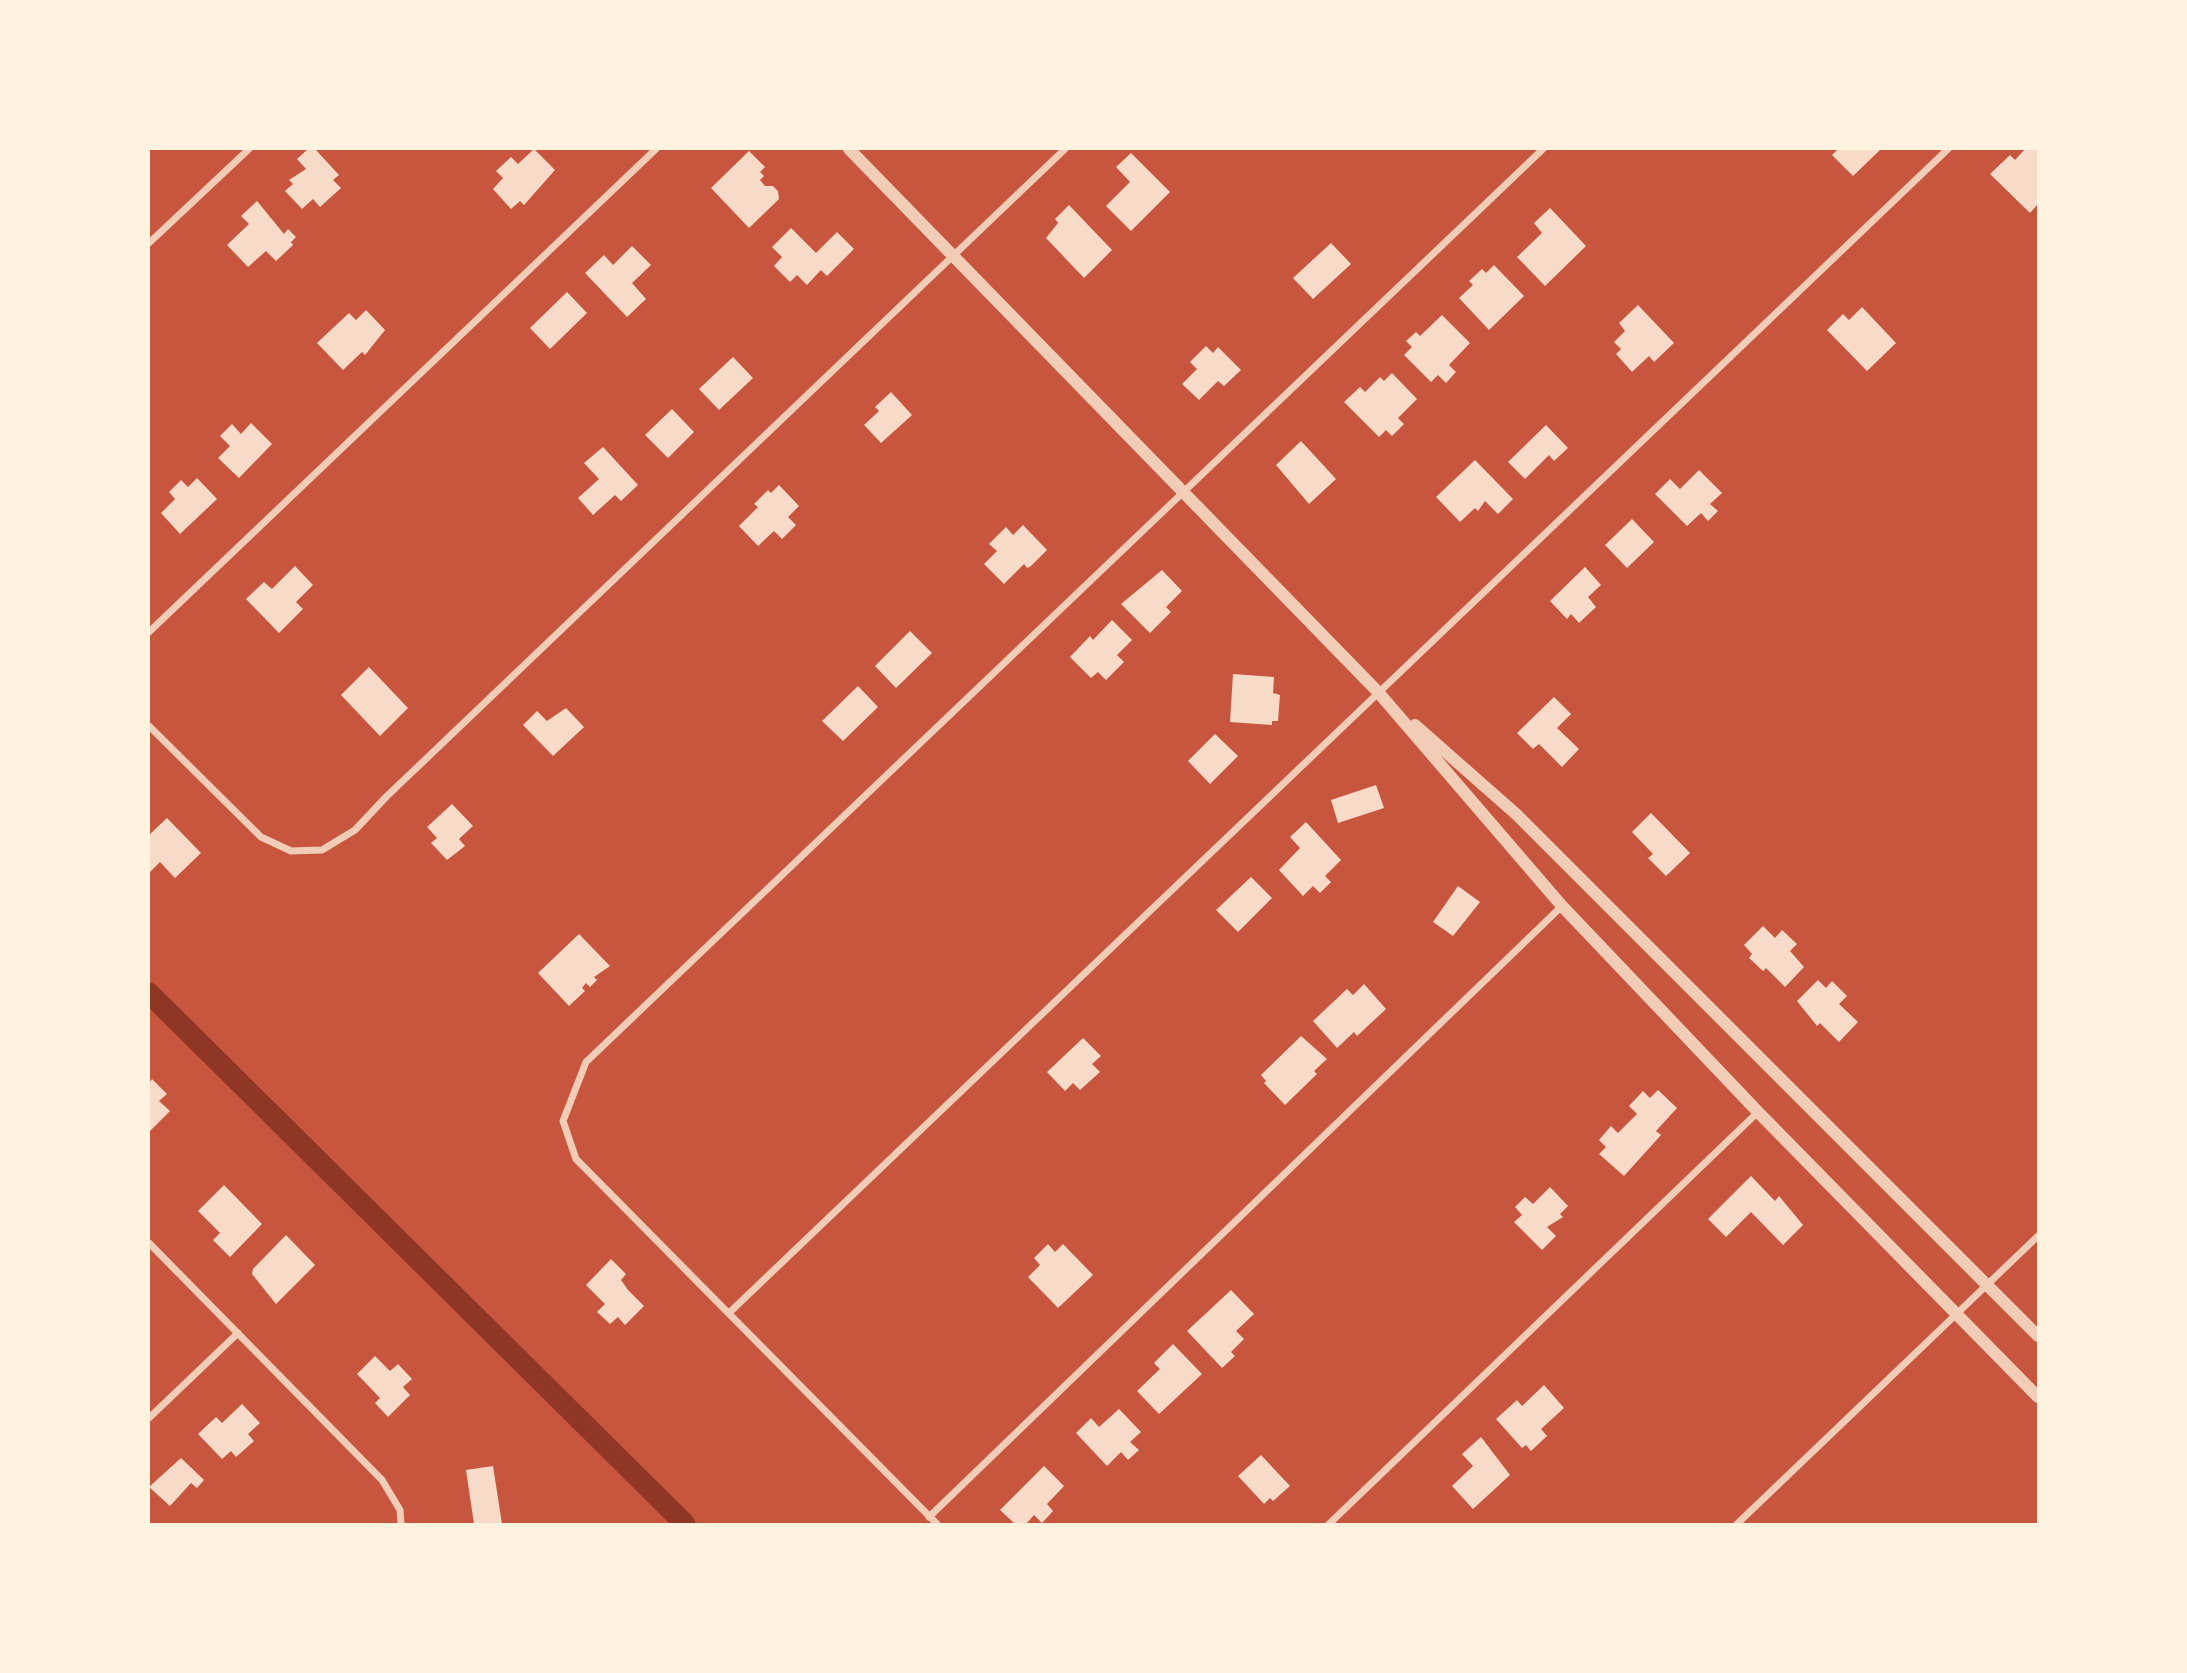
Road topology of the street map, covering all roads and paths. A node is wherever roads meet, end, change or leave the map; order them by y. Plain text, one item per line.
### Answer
1 (248, 149) edge
2 (656, 149) edge
3 (849, 149) edge
4 (1065, 149) edge
5 (1543, 149) edge
6 (1948, 149) edge
7 (149, 243) edge
8 (954, 255) junction
9 (1182, 491) junction
10 (149, 632) edge
11 (1378, 692) junction
12 (149, 726) edge
13 (1562, 906) junction
14 (1758, 1112) junction
15 (2038, 1236) edge
16 (149, 1243) edge
17 (1987, 1284) junction
18 (730, 1312) junction
19 (1957, 1313) junction
20 (238, 1333) junction
21 (2038, 1336) edge
22 (2038, 1396) edge
23 (149, 1418) edge
24 (929, 1517) junction
25 (401, 1524) edge
26 (937, 1524) edge
27 (1329, 1524) edge
28 (1737, 1524) edge

1 - 7 street
2 - 10 street
3 - 8 street
4 - 8 street
5 - 9 street
6 - 11 street
8 - 9 street
8 - 12 street
9 - 11 street
9 - 18 street
11 - 13 street
11 - 17 street
11 - 18 street
13 - 14 street
13 - 24 street
14 - 19 street
14 - 27 street
15 - 17 street
16 - 20 street
17 - 19 street
17 - 21 street
18 - 24 street
19 - 22 street
19 - 28 street
20 - 23 street
20 - 25 street
24 - 26 street

